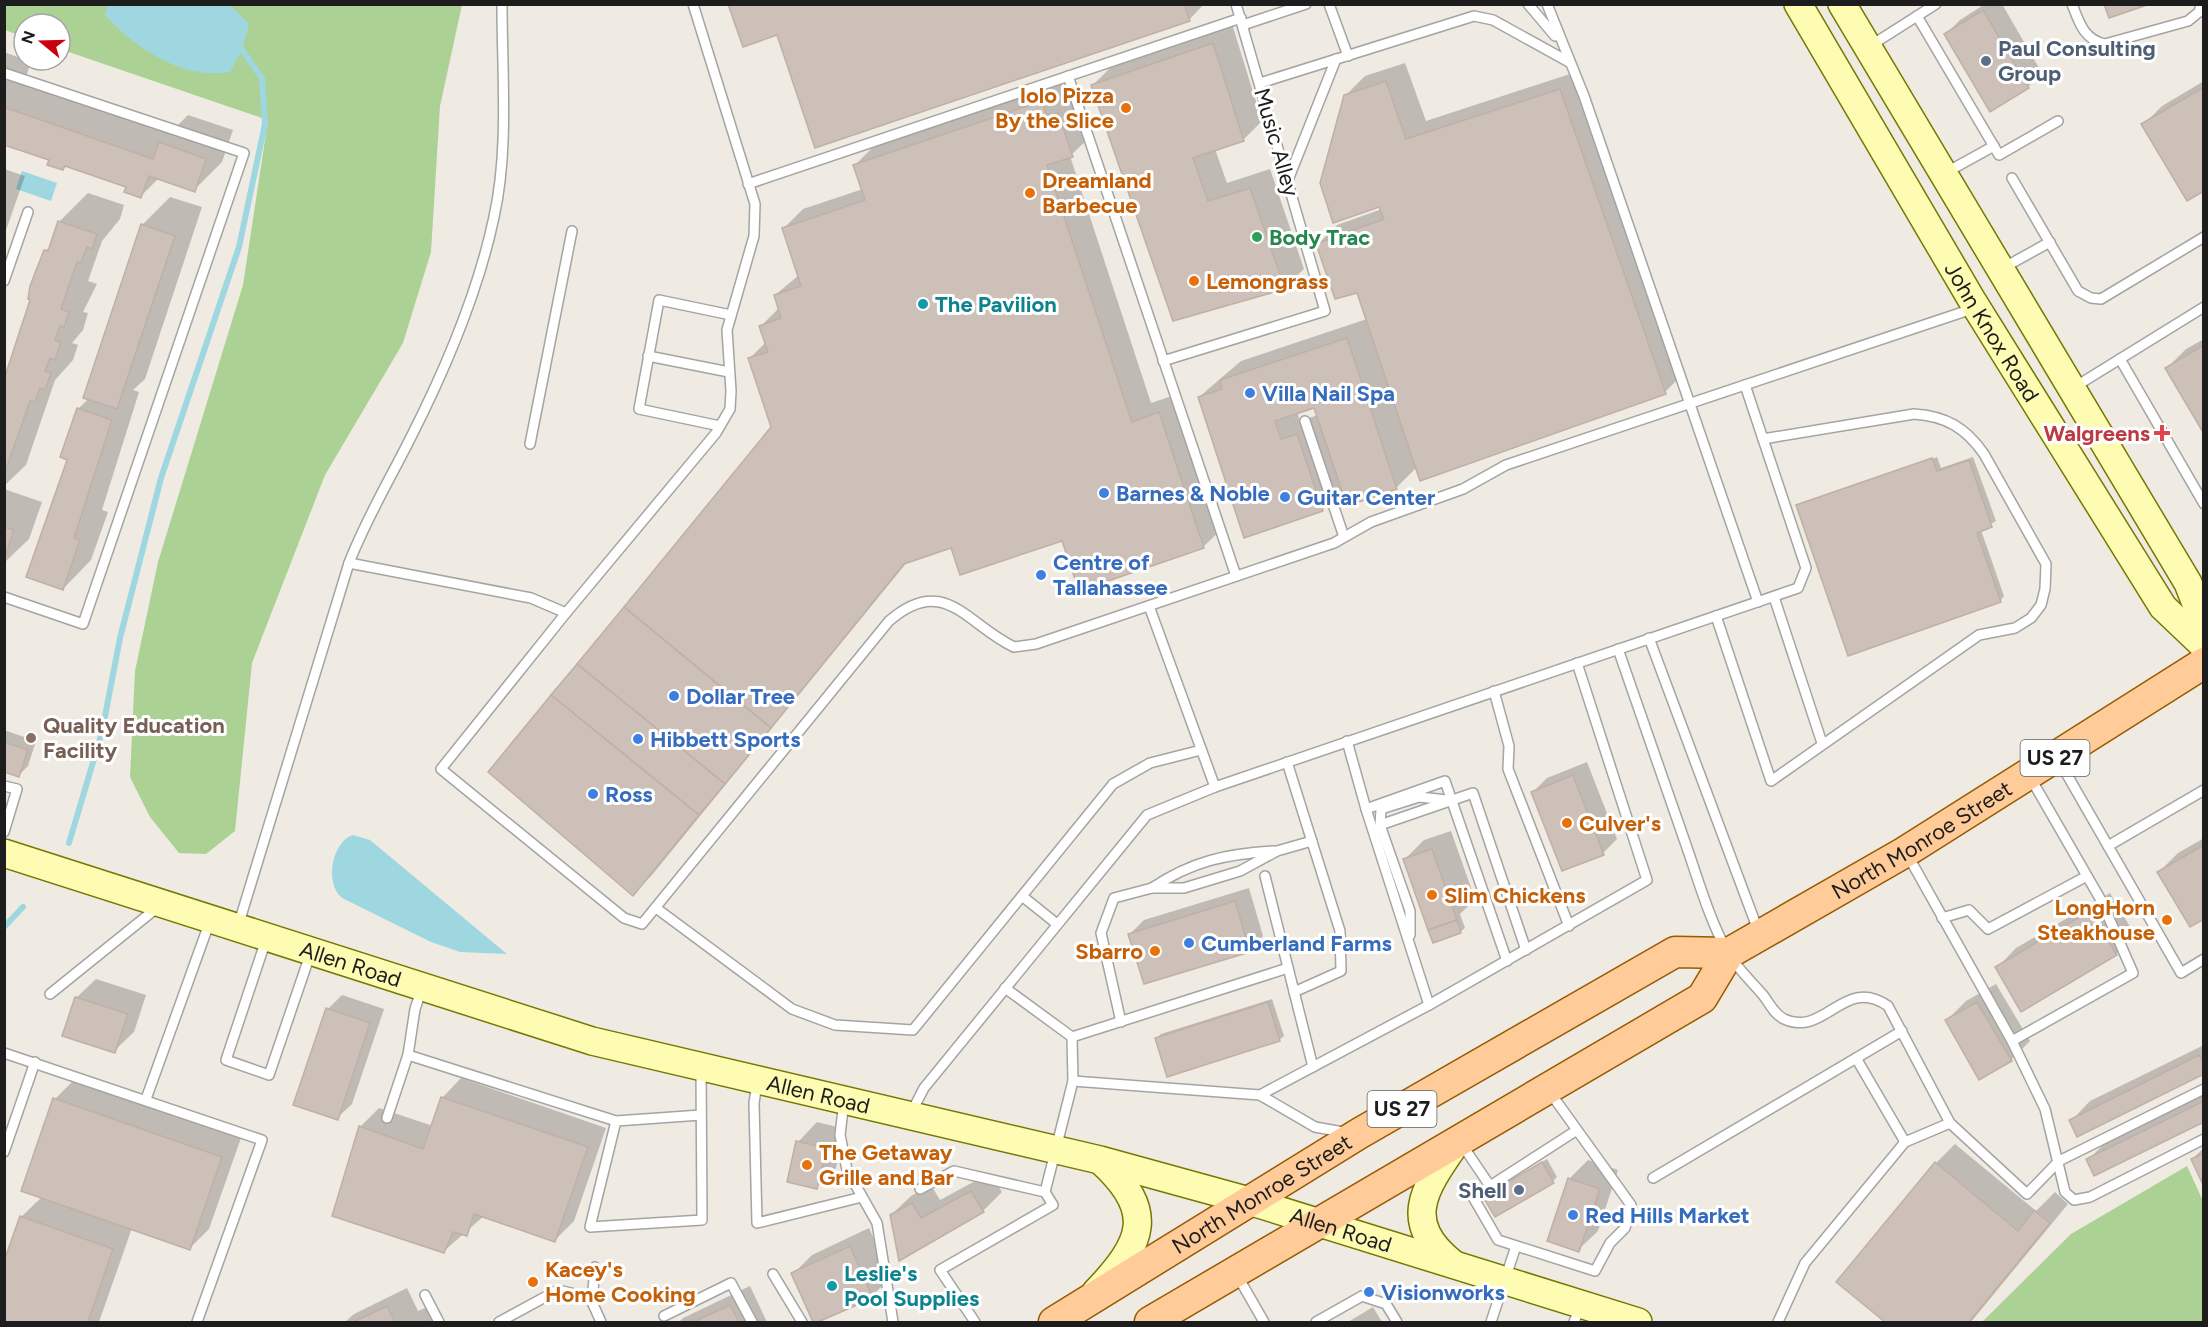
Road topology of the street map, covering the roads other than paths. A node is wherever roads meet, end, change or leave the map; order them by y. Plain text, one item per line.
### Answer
1 (502, 4) edge
2 (693, 4) edge
3 (1236, 4) edge
4 (1306, 4) edge
5 (1329, 4) edge
6 (1528, 4) edge
7 (1547, 4) edge
8 (1798, 4) edge
9 (1842, 4) edge
10 (1936, 4) edge
11 (2072, 4) edge
12 (2201, 4) edge
13 (1917, 16) junction
14 (1242, 21) junction
15 (1561, 42) junction
16 (1868, 48) junction
17 (1348, 56) junction
18 (1336, 59) junction
19 (1569, 62) junction
20 (4, 73) edge
21 (1068, 76) junction
22 (1260, 83) junction
23 (2058, 121) dead end
24 (1994, 146) junction
25 (1943, 174) junction
26 (2012, 178) dead end
27 (1288, 180) junction
28 (748, 184) junction
29 (28, 212) dead end
30 (572, 231) dead end
31 (2204, 237) edge
32 (2050, 242) junction
33 (1999, 270) junction
34 (4, 281) edge
35 (2204, 307) edge
36 (1976, 308) junction
37 (731, 315) junction
38 (648, 356) junction
39 (2120, 359) junction
40 (1163, 361) junction
41 (729, 372) junction
42 (1745, 385) junction
43 (2071, 389) junction
44 (1688, 404) junction
45 (1305, 421) dead end
46 (720, 426) junction
47 (1763, 439) junction
48 (530, 444) dead end
49 (2204, 504) edge
50 (1344, 537) junction
51 (349, 563) junction
52 (1236, 576) junction
53 (4, 597) edge
54 (1774, 597) junction
55 (1758, 602) junction
56 (1149, 606) junction
57 (566, 613) junction
58 (1716, 616) junction
59 (2204, 624) edge
60 (1649, 638) junction
61 (2204, 646) edge
62 (1617, 649) junction
63 (1577, 663) junction
64 (2204, 663) edge
65 (1494, 691) junction
66 (1347, 741) junction
67 (1822, 743) junction
68 (1201, 750) junction
69 (2056, 757) junction
70 (1287, 762) junction
71 (2029, 775) junction
72 (4, 786) edge
73 (1215, 787) junction
74 (2204, 790) edge
75 (1451, 800) junction
76 (1366, 808) junction
77 (1380, 825) junction
78 (4, 832) edge
79 (1312, 841) junction
80 (2108, 846) junction
81 (1276, 851) junction
82 (1905, 852) junction
83 (4, 853) edge
84 (1265, 876) dead end
85 (2087, 876) junction
86 (1152, 888) junction
87 (1022, 896) junction
88 (162, 904) junction
89 (656, 908) junction
90 (1942, 918) junction
91 (211, 920) junction
92 (1057, 924) junction
93 (1569, 926) junction
94 (237, 928) junction
95 (1760, 935) junction
96 (267, 938) junction
97 (1410, 944) junction
98 (1526, 950) junction
99 (311, 952) junction
100 (1729, 953) junction
101 (2204, 959) edge
102 (1507, 961) junction
103 (1288, 969) junction
104 (422, 987) junction
105 (1005, 988) junction
106 (1294, 992) junction
107 (50, 994) dead end
108 (1429, 1005) junction
109 (1121, 1022) junction
110 (1902, 1031) junction
111 (1072, 1037) junction
112 (2012, 1041) junction
113 (4, 1053) edge
114 (408, 1055) junction
115 (1856, 1058) junction
116 (35, 1062) junction
117 (701, 1067) junction
118 (1313, 1067) junction
119 (757, 1080) junction
120 (1073, 1080) junction
121 (2204, 1089) edge
122 (1548, 1090) junction
123 (1260, 1095) junction
124 (146, 1099) junction
125 (844, 1100) junction
126 (701, 1115) junction
127 (909, 1115) junction
128 (387, 1118) dead end
129 (616, 1121) junction
130 (1950, 1123) junction
131 (1577, 1130) junction
132 (1360, 1133) junction
133 (2204, 1139) edge
134 (1458, 1142) junction
135 (1905, 1142) junction
136 (1055, 1149) junction
137 (4, 1152) edge
138 (1100, 1160) junction
139 (2059, 1161) junction
140 (1653, 1178) dead end
141 (1490, 1186) junction
142 (920, 1189) dead end
143 (1045, 1192) junction
144 (862, 1197) junction
145 (1249, 1201) junction
146 (1318, 1222) junction
147 (1516, 1246) junction
148 (1455, 1265) junction
149 (595, 1267) dead end
150 (1235, 1272) junction
151 (774, 1274) dead end
152 (1505, 1281) junction
153 (425, 1295) dead end
154 (592, 1298) junction
155 (1086, 1301) junction
156 (1578, 1313) edge
157 (1167, 1316) edge
158 (664, 1317) dead end
159 (889, 1321) edge
160 (501, 1322) edge
161 (197, 1323) edge
162 (439, 1323) edge
163 (601, 1323) edge
164 (752, 1323) edge
165 (802, 1323) edge
166 (975, 1323) edge
167 (1054, 1323) edge
168 (1264, 1323) edge
169 (1316, 1323) edge
170 (1397, 1323) edge
171 (1491, 1323) edge
172 (1638, 1323) edge
173 (1778, 1323) edge

1 - 51 lane
2 - 28 lane
3 - 14 lane, Music Alley
4 - 14 lane
5 - 17 lane
6 - 15 lane
7 - 15 lane
8 - 36 street, John Knox Road
9 - 16 street, John Knox Road
10 - 13 lane
11 - 12 lane
13 - 16 lane
13 - 24 lane
14 - 21 lane
14 - 22 lane, Music Alley
15 - 19 lane
16 - 25 street, John Knox Road
17 - 18 lane
17 - 19 lane
18 - 22 lane
18 - 27 lane
19 - 44 lane
20 - 53 lane
21 - 28 lane
21 - 40 lane
22 - 27 lane, Music Alley
23 - 24 lane
24 - 25 lane
25 - 33 street, John Knox Road
26 - 32 lane
27 - 40 lane, Music Alley
28 - 37 lane
29 - 34 lane
30 - 48 lane
31 - 32 lane
32 - 33 lane
33 - 43 street, John Knox Road
35 - 39 lane
36 - 42 lane
36 - 61 street, John Knox Road
37 - 38 lane
37 - 41 lane
38 - 41 lane
38 - 46 lane
39 - 43 lane
39 - 49 lane
40 - 52 lane
41 - 46 lane
42 - 44 lane
42 - 47 lane
43 - 59 street, John Knox Road
44 - 50 lane
44 - 55 lane
45 - 50 lane
46 - 57 lane
47 - 54 lane
47 - 67 lane
50 - 52 lane
51 - 57 lane
51 - 94 lane
52 - 56 lane
54 - 55 lane
54 - 67 lane
55 - 58 lane
56 - 68 lane
56 - 89 lane
57 - 89 lane
58 - 60 lane
58 - 67 lane
60 - 62 lane
60 - 95 lane
62 - 63 lane
62 - 100 lane
63 - 65 lane
63 - 93 lane
64 - 69 main road, North Monroe Street / US 27
65 - 66 lane
65 - 93 lane
66 - 70 lane
66 - 76 lane
68 - 73 lane
68 - 87 lane
69 - 71 main road, North Monroe Street / US 27
69 - 80 lane
70 - 73 lane
70 - 79 lane
71 - 82 main road, North Monroe Street / US 27
71 - 85 lane
72 - 78 lane
73 - 92 lane
74 - 80 lane
75 - 76 lane
75 - 77 lane
75 - 77 lane
75 - 98 lane
75 - 102 lane
76 - 97 lane
77 - 97 lane
79 - 81 lane
79 - 106 lane
80 - 101 lane
81 - 86 lane
81 - 86 lane
82 - 90 lane
82 - 95 main road, North Monroe Street / US 27
83 - 88 street, Allen Road
84 - 103 lane
85 - 90 lane
85 - 112 lane
86 - 109 lane
87 - 89 lane
87 - 92 lane
88 - 91 street, Allen Road
88 - 107 lane
90 - 112 lane
91 - 94 street, Allen Road
91 - 124 lane
92 - 105 lane
93 - 98 lane
94 - 96 street, Allen Road
95 - 100 main road, North Monroe Street / US 27
96 - 99 street, Allen Road
96 - 99 lane
97 - 108 lane
98 - 102 lane
99 - 104 street, Allen Road
100 - 110 lane
100 - 122 main road, North Monroe Street / US 27
100 - 132 main road, North Monroe Street / US 27
102 - 108 lane
103 - 106 lane
103 - 109 lane
104 - 114 lane
104 - 117 street, Allen Road
105 - 111 lane
105 - 127 lane
106 - 118 lane
108 - 118 lane
109 - 111 lane
110 - 115 lane
110 - 130 lane
111 - 120 lane
112 - 139 lane
113 - 116 lane
114 - 128 lane
114 - 129 lane
115 - 135 lane
115 - 140 lane
116 - 124 lane
116 - 137 lane
117 - 119 street, Allen Road
117 - 126 lane
118 - 123 lane
119 - 125 street, Allen Road
119 - 144 lane
120 - 123 lane
120 - 136 lane
121 - 139 lane
122 - 131 lane
122 - 134 main road, North Monroe Street / US 27
123 - 132 lane
124 - 161 lane
125 - 127 street, Allen Road
125 - 144 lane
126 - 129 lane
126 - 129 lane
127 - 136 street, Allen Road
130 - 135 lane
130 - 139 lane
131 - 141 lane
131 - 147 lane
132 - 145 main road, North Monroe Street / US 27
133 - 139 lane
134 - 141 lane
134 - 146 main road, North Monroe Street / US 27
134 - 148 street
135 - 173 lane
136 - 138 street, Allen Road
136 - 143 lane
138 - 145 street, Allen Road
138 - 155 street
141 - 147 lane
142 - 143 lane
143 - 166 lane
144 - 159 lane
145 - 146 street, Allen Road
145 - 155 main road, North Monroe Street / US 27
146 - 148 street, Allen Road
146 - 150 main road, North Monroe Street / US 27
147 - 152 lane
148 - 152 street, Allen Road
149 - 154 lane
150 - 157 main road, North Monroe Street / US 27
150 - 168 lane
151 - 165 lane
152 - 156 street, Allen Road
152 - 171 lane
153 - 162 lane
154 - 160 lane
154 - 163 lane
155 - 167 main road, North Monroe Street / US 27
156 - 172 street, Allen Road
158 - 164 lane
169 - 170 lane

